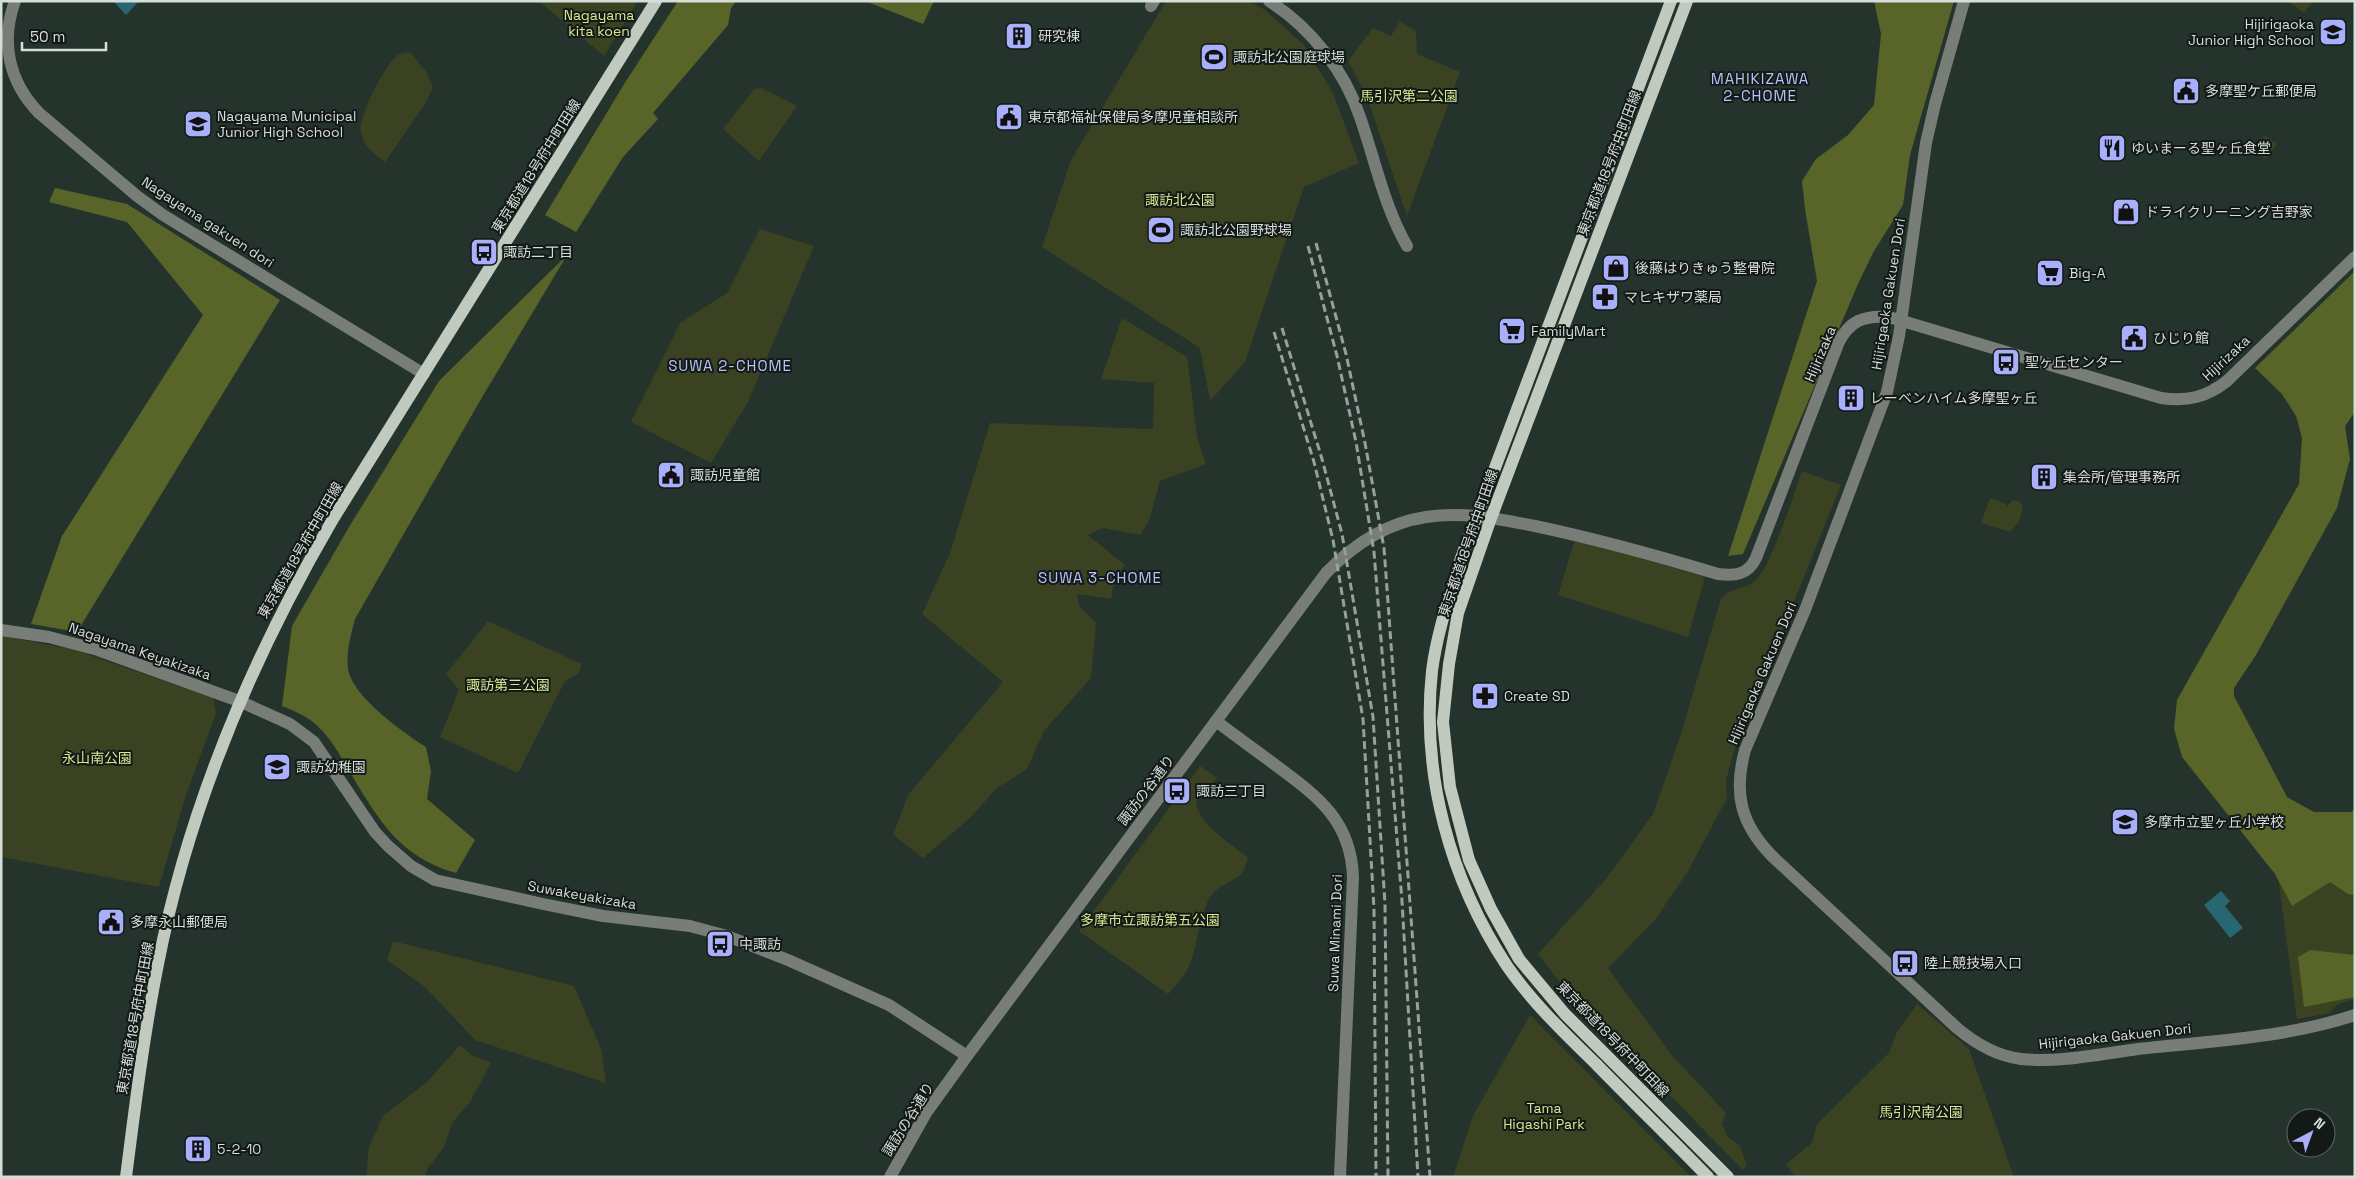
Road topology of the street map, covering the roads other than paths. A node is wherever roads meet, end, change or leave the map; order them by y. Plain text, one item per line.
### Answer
1 (15, 1) edge
2 (656, 1) edge
3 (1269, 1) edge
4 (1671, 1) edge
5 (1687, 1) edge
6 (1964, 1) edge
7 (1407, 246) dead end
8 (2355, 257) edge
9 (1901, 320) junction
10 (424, 374) junction
11 (1477, 516) junction
12 (1491, 518) junction
13 (1, 630) edge
14 (239, 701) junction
15 (1216, 721) junction
16 (2355, 1015) edge
17 (967, 1056) junction
18 (126, 1177) edge
19 (890, 1177) edge
20 (1340, 1177) edge
21 (1708, 1177) edge
22 (1728, 1177) edge

1 - 10 street, Nagayama gakuen dori
2 - 10 main road, 東京都道18号府中町田線
3 - 7 street
4 - 11 main road, 東京都道18号府中町田線
5 - 12 main road, 東京都道18号府中町田線
6 - 9 street, Hijirigaoka Gakuen Dori
8 - 9 street, Hijirizaka
9 - 12 street, Hijirizaka
9 - 16 street, Hijirigaoka Gakuen Dori
10 - 14 main road, 東京都道18号府中町田線
11 - 12 street, 諏訪の谷通り
11 - 15 street, 諏訪の谷通り
11 - 21 main road, 東京都道18号府中町田線
12 - 22 main road, 東京都道18号府中町田線
13 - 14 street, Nagayama Keyakizaka
14 - 17 street, Suwakeyakizaka
14 - 18 main road, 東京都道18号府中町田線
15 - 17 street, 諏訪の谷通り
15 - 20 street, Suwa Minami Dori
17 - 19 street, 諏訪の谷通り

